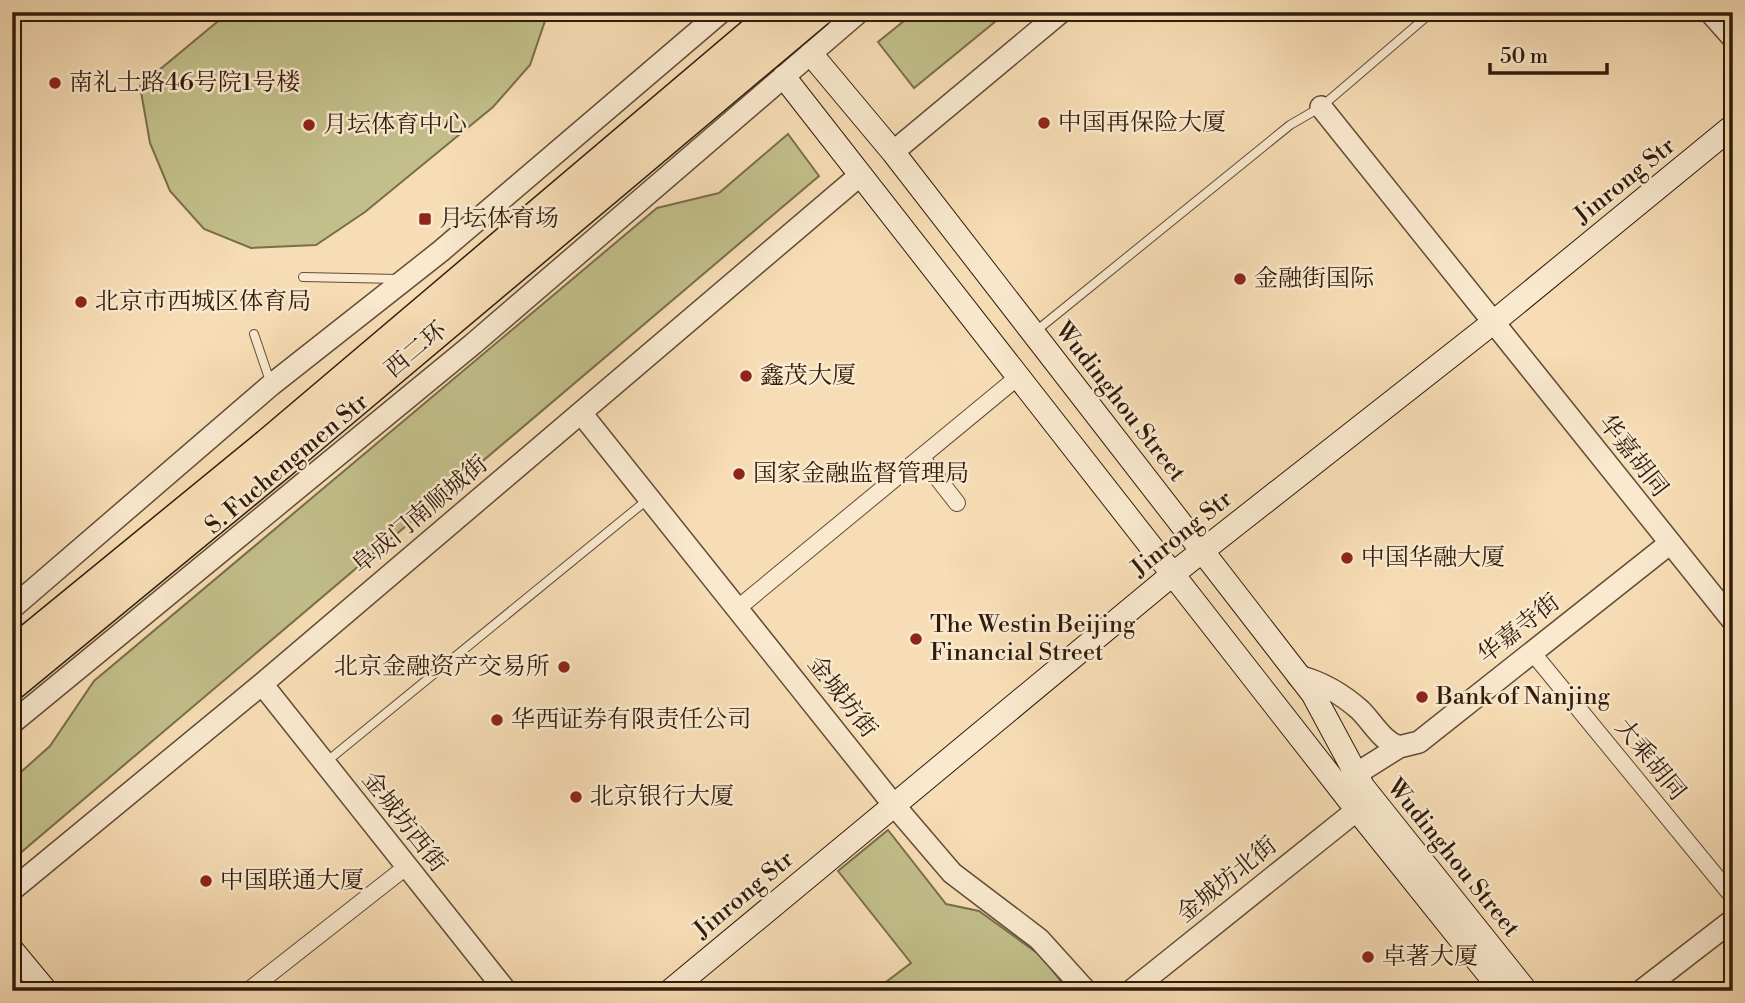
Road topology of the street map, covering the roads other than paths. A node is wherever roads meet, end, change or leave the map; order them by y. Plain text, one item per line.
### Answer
1 (721, 12) edge
2 (729, 12) edge
3 (776, 12) edge
4 (819, 12) edge
5 (859, 12) edge
6 (1061, 12) edge
7 (1432, 12) edge
8 (1710, 12) edge
9 (1733, 38) edge
10 (811, 54) junction
11 (784, 77) junction
12 (1321, 107) junction
13 (1733, 126) edge
14 (893, 152) junction
15 (859, 176) junction
16 (303, 277) dead end
17 (405, 279) junction
18 (1495, 321) junction
19 (1034, 333) junction
20 (254, 334) dead end
21 (1018, 377) junction
22 (271, 385) junction
23 (581, 413) junction
24 (921, 457) junction
25 (650, 498) junction
26 (957, 503) dead end
27 (1668, 544) junction
28 (1201, 551) junction
29 (1173, 574) junction
30 (12, 608) edge
31 (738, 608) junction
32 (1733, 621) edge
33 (12, 652) edge
34 (1532, 652) junction
35 (1298, 676) junction
36 (262, 684) junction
37 (12, 686) edge
38 (12, 723) edge
39 (1399, 747) junction
40 (324, 764) junction
41 (1356, 774) junction
42 (893, 804) junction
43 (1357, 810) junction
44 (406, 867) junction
45 (12, 890) edge
46 (1733, 897) edge
47 (1733, 920) edge
48 (12, 950) edge
49 (46, 991) edge
50 (248, 991) edge
51 (506, 991) edge
52 (670, 991) edge
53 (1086, 991) edge
54 (1130, 991) edge
55 (1502, 991) edge
56 (1526, 991) edge
57 (1641, 991) edge

1 - 17 street
2 - 11 street
3 - 10 street
3 - 33 highway, 西二环, bridge
4 - 37 highway, 西二环, bridge
5 - 10 street, S. Fuchengmen Str
6 - 14 street
7 - 12 lane
8 - 9 street
10 - 11 street, S. Fuchengmen Str
10 - 14 main road, Wudinghou Street
11 - 15 main road, Wudinghou Street
11 - 38 street, S. Fuchengmen Str
12 - 18 street, 华嘉胡同
12 - 19 lane
13 - 18 main road, Jinrong Str
14 - 19 main road, Wudinghou Street
15 - 21 main road, Wudinghou Street
15 - 23 street, 阜成门南顺城街
16 - 17 lane
17 - 22 street
18 - 27 street, 华嘉胡同
18 - 28 main road, Jinrong Str
19 - 28 main road, Wudinghou Street
20 - 22 lane
21 - 24 street
21 - 29 main road, Wudinghou Street
22 - 30 street
23 - 25 street, 金城坊街
23 - 36 street, 阜成门南顺城街
24 - 26 street
24 - 31 street
25 - 31 street, 金城坊街
25 - 40 lane
27 - 32 street, 华嘉胡同
27 - 34 street, 华嘉寺街
28 - 29 main road, Jinrong Str
28 - 35 main road, Wudinghou Street
29 - 42 main road, Jinrong Str
29 - 43 main road, Wudinghou Street
31 - 42 street, 金城坊街
34 - 39 street, 华嘉寺街
34 - 46 street, 大乘胡同
35 - 39 street
35 - 41 main road, Wudinghou Street
36 - 40 street, 金城坊西街
36 - 45 street, 阜成门南顺城街
39 - 41 street, 华嘉寺街
40 - 44 street, 金城坊西街
41 - 56 main road, Wudinghou Street
42 - 52 main road, Jinrong Str
42 - 53 street, 金城坊街
43 - 54 street, 金城坊北街
43 - 55 main road, Wudinghou Street
44 - 50 street
44 - 51 street, 金城坊西街
47 - 57 street
48 - 49 main road

